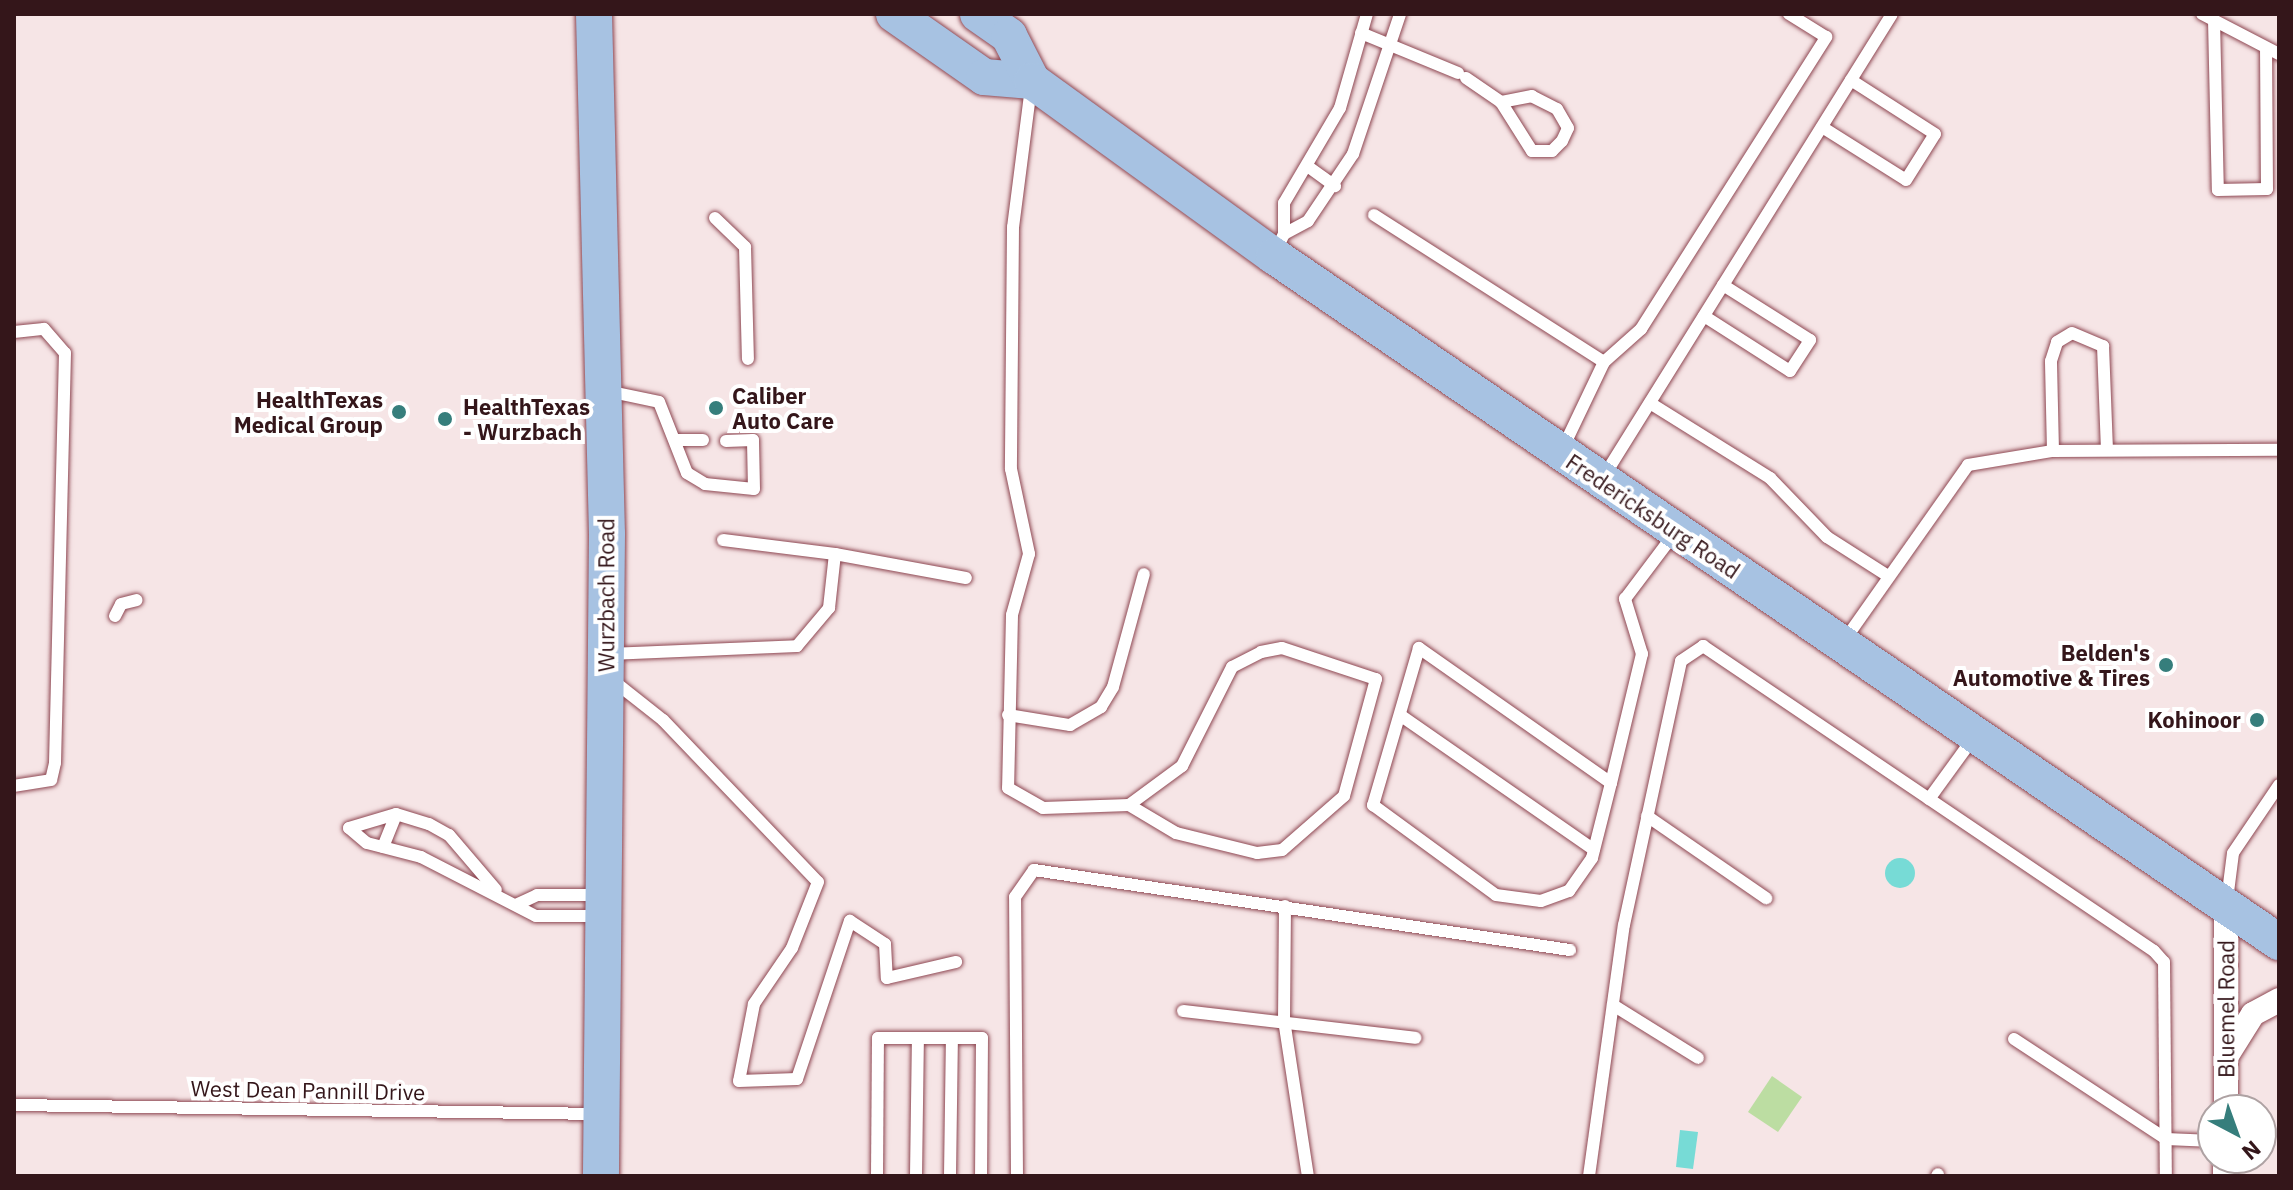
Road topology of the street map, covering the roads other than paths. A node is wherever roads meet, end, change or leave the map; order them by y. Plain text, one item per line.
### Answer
1 (594, 14) edge
2 (894, 14) edge
3 (978, 14) edge
4 (1367, 14) edge
5 (1400, 14) edge
6 (1789, 14) edge
7 (1892, 14) edge
8 (2208, 17) edge
9 (1361, 33) junction
10 (1391, 44) junction
11 (2266, 49) junction
12 (2279, 54) edge
13 (1851, 80) junction
14 (1032, 81) junction
15 (1501, 102) junction
16 (1822, 127) junction
17 (1310, 168) junction
18 (1335, 186) junction
19 (1374, 215) dead end
20 (715, 218) dead end
21 (1279, 245) junction
22 (1723, 285) junction
23 (1704, 316) junction
24 (14, 332) edge
25 (748, 359) dead end
26 (1604, 362) junction
27 (604, 391) junction
28 (1653, 398) junction
29 (676, 440) junction
30 (703, 440) dead end
31 (726, 441) dead end
32 (2107, 450) junction
33 (2279, 450) edge
34 (2053, 451) junction
35 (1561, 453) junction
36 (1601, 481) junction
37 (1676, 532) junction
38 (723, 540) dead end
39 (835, 554) junction
40 (1144, 574) dead end
41 (1888, 576) junction
42 (966, 578) dead end
43 (1841, 645) junction
44 (606, 664) junction
45 (1008, 715) junction
46 (1400, 715) junction
47 (1975, 736) junction
48 (1611, 783) junction
49 (2279, 785) edge
50 (14, 786) edge
51 (1929, 799) junction
52 (1129, 805) junction
53 (396, 814) junction
54 (1647, 816) junction
55 (383, 847) junction
56 (1594, 850) junction
57 (498, 892) junction
58 (1766, 898) dead end
59 (518, 904) junction
60 (603, 906) junction
61 (1285, 906) junction
62 (2226, 907) junction
63 (2279, 942) edge
64 (1570, 950) dead end
65 (956, 962) dead end
66 (2279, 1000) edge
67 (1613, 1005) junction
68 (1183, 1011) dead end
69 (1284, 1020) junction
70 (918, 1038) junction
71 (952, 1038) junction
72 (1415, 1038) dead end
73 (2014, 1039) dead end
74 (2227, 1056) junction
75 (1698, 1058) dead end
76 (2226, 1094) edge
77 (14, 1105) edge
78 (602, 1114) junction
79 (2166, 1139) junction
80 (2197, 1140) edge
81 (601, 1176) edge
82 (877, 1176) edge
83 (916, 1176) edge
84 (950, 1176) edge
85 (981, 1176) edge
86 (1017, 1176) edge
87 (1308, 1176) edge
88 (1589, 1176) edge
89 (2166, 1176) edge

1 - 27 main road, Wurzbach Road
2 - 14 main road
3 - 14 main road, Fredericksburg Road
4 - 9 lane
5 - 10 lane
6 - 26 lane
7 - 13 lane
8 - 11 lane
8 - 11 lane
9 - 10 lane
9 - 17 lane
10 - 15 lane
10 - 18 lane
11 - 12 lane
13 - 16 lane
13 - 16 lane
14 - 21 main road, Fredericksburg Road
14 - 45 lane
15 - 15 lane
16 - 22 lane
17 - 18 lane
17 - 21 lane
18 - 21 lane
19 - 26 lane
20 - 25 lane
21 - 35 main road, Fredericksburg Road
22 - 23 lane
22 - 23 lane
23 - 28 lane
24 - 50 lane
26 - 35 lane
27 - 29 lane
27 - 44 main road, Wurzbach Road
28 - 36 lane
28 - 41 lane
29 - 30 lane
29 - 31 lane
32 - 33 lane
32 - 34 lane
32 - 34 lane
34 - 41 lane
35 - 36 main road, Fredericksburg Road
36 - 37 main road, Fredericksburg Road
37 - 43 main road, Fredericksburg Road
37 - 48 lane
38 - 39 lane
39 - 42 lane
39 - 44 lane
40 - 45 lane
41 - 43 lane
43 - 47 main road, Fredericksburg Road
44 - 60 main road, Wurzbach Road
44 - 65 lane
45 - 52 lane
46 - 48 lane
46 - 56 lane
46 - 56 lane
47 - 51 lane
47 - 62 main road, Fredericksburg Road
48 - 56 lane
49 - 62 lane
51 - 54 lane
51 - 79 lane
52 - 52 lane
53 - 55 lane
53 - 55 lane
53 - 57 lane
54 - 58 lane
54 - 67 lane
55 - 57 lane
57 - 59 lane
59 - 60 lane
59 - 60 lane
60 - 78 main road, Wurzbach Road
61 - 64 lane
61 - 69 lane
61 - 86 lane
62 - 63 main road, Fredericksburg Road
62 - 74 street, Bluemel Road
66 - 74 street
67 - 75 lane
67 - 88 lane
68 - 69 lane
69 - 72 lane
69 - 87 lane
70 - 71 lane
70 - 82 lane
70 - 83 lane
71 - 84 lane
71 - 85 lane
73 - 79 lane
74 - 76 street, Bluemel Road
77 - 78 lane, West Dean Pannill Drive
78 - 81 main road, Wurzbach Road
79 - 80 lane
79 - 89 lane

